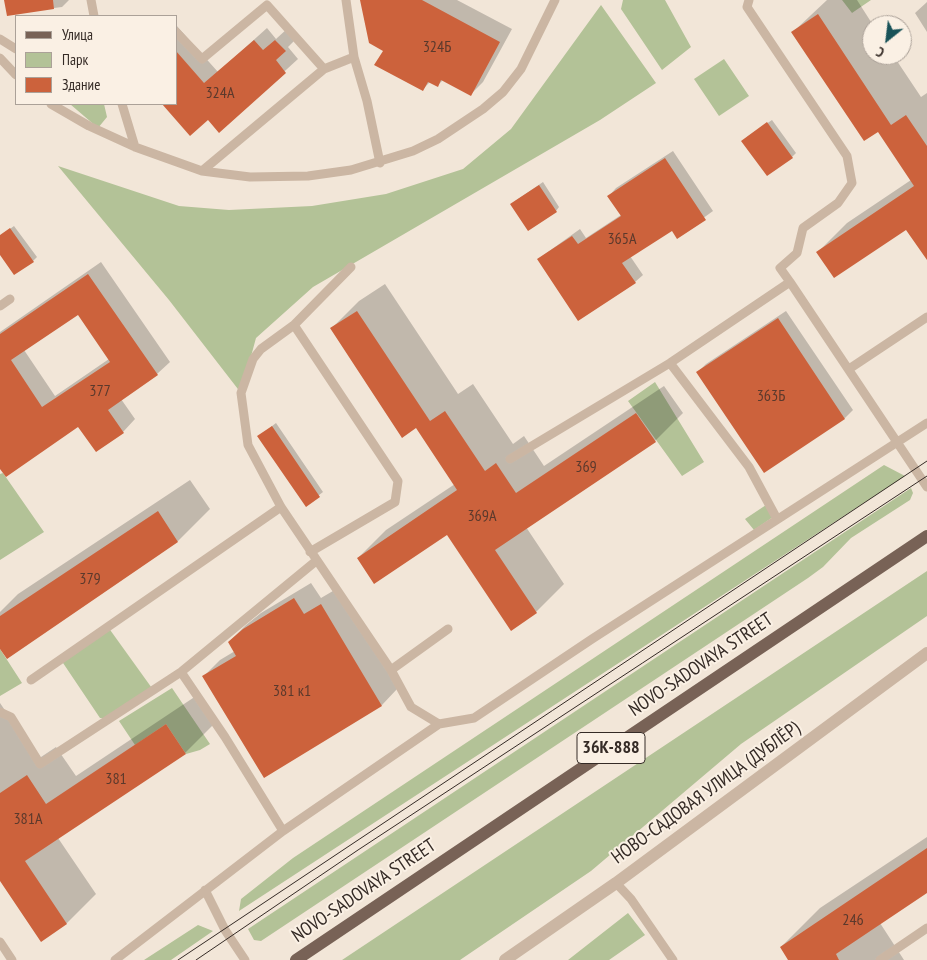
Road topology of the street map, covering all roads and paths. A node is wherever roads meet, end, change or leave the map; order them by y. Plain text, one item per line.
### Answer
1 (91, 0) edge
2 (346, 0) edge
3 (555, 0) edge
4 (749, 0) edge
5 (94, 15) edge
6 (178, 34) edge
7 (0, 39) edge
8 (15, 48) edge
9 (354, 57) junction
10 (0, 58) edge
11 (324, 69) junction
12 (15, 74) edge
13 (53, 105) edge
14 (122, 105) edge
15 (135, 147) junction
16 (380, 163) junction
17 (202, 171) junction
18 (351, 267) dead end
19 (790, 282) junction
20 (10, 299) dead end
21 (0, 306) edge
22 (926, 317) edge
23 (294, 325) junction
24 (670, 363) junction
25 (849, 369) junction
26 (927, 423) edge
27 (899, 441) junction
28 (510, 459) dead end
29 (927, 487) edge
30 (281, 507) junction
31 (777, 519) junction
32 (927, 536) edge
33 (310, 552) junction
34 (316, 561) junction
35 (448, 629) dead end
36 (927, 653) edge
37 (391, 670) junction
38 (181, 672) junction
39 (32, 680) dead end
40 (0, 712) edge
41 (439, 724) junction
42 (283, 831) junction
43 (616, 883) junction
44 (205, 890) junction
45 (927, 928) edge
46 (0, 942) edge
47 (12, 960) edge
48 (115, 960) edge
49 (245, 960) edge
50 (296, 960) edge
51 (505, 960) edge
52 (673, 960) edge
53 (880, 960) edge

1 - 5 lane
2 - 9 lane
3 - 16 lane
4 - 19 lane
6 - 11 lane
7 - 8 lane
9 - 11 lane
9 - 16 lane
10 - 12 lane
11 - 17 lane
13 - 15 lane
14 - 15 lane
15 - 17 lane
16 - 17 lane
18 - 23 lane
19 - 24 lane
19 - 25 lane
20 - 21 lane
22 - 25 lane
23 - 30 lane
23 - 33 lane
24 - 28 lane
24 - 31 lane
25 - 27 lane
26 - 27 lane
27 - 29 lane
27 - 31 lane
30 - 33 lane
30 - 39 lane
31 - 41 lane
32 - 50 main road, NOVO-SADOVAYA STREET / 36К-888
33 - 34 lane
34 - 37 lane
34 - 38 lane
35 - 37 lane
36 - 43 street, НОВО-САДОВАЯ УЛИЦА (ДУБЛЁР)
37 - 41 lane
38 - 40 lane
38 - 42 lane
41 - 42 lane
42 - 44 lane
43 - 51 street, НОВО-САДОВАЯ УЛИЦА (ДУБЛЁР)
43 - 52 lane
44 - 48 lane
44 - 49 lane
45 - 53 lane
46 - 47 lane

